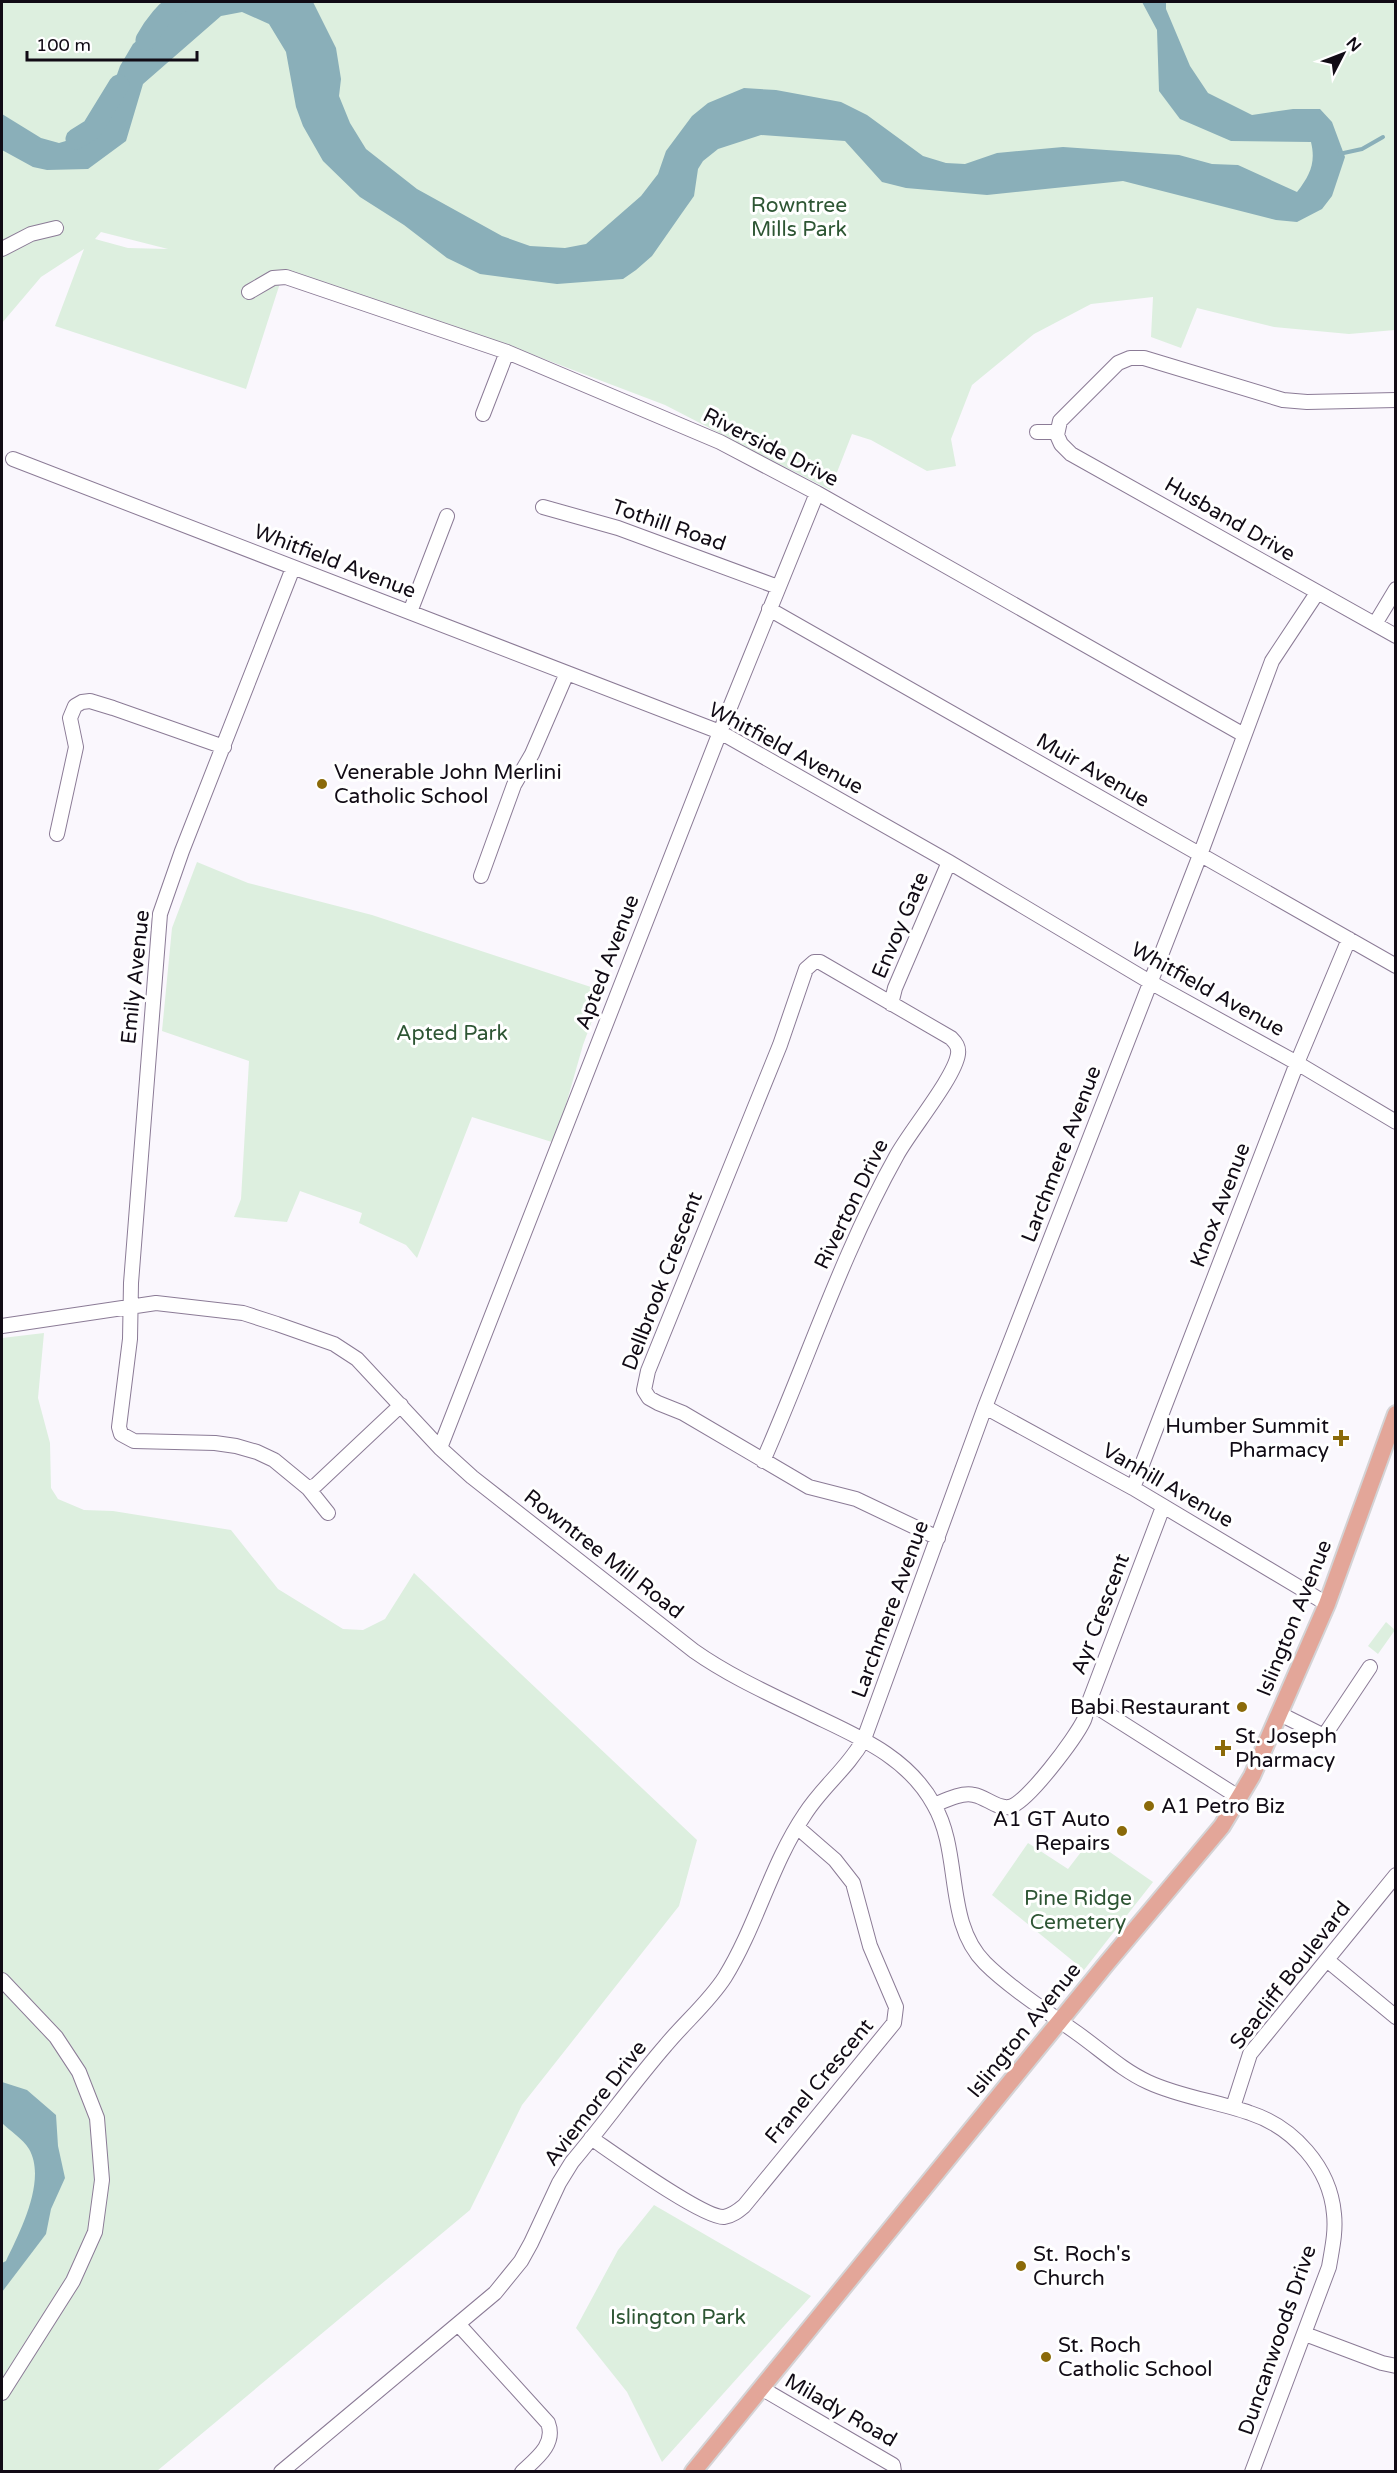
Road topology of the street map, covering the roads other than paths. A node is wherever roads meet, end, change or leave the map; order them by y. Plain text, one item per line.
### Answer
1 (56, 228) dead end
2 (2, 249) edge
3 (249, 292) dead end
4 (507, 352) junction
5 (1395, 400) edge
6 (483, 414) dead end
7 (1057, 430) junction
8 (1037, 432) dead end
9 (13, 459) dead end
10 (817, 493) junction
11 (543, 507) dead end
12 (447, 516) dead end
13 (293, 568) junction
14 (778, 587) junction
15 (1395, 589) edge
16 (1317, 593) junction
17 (769, 609) junction
18 (410, 612) junction
19 (1375, 624) junction
20 (1395, 636) edge
21 (567, 674) junction
22 (720, 732) junction
23 (1244, 735) junction
24 (224, 747) junction
25 (57, 834) dead end
26 (1200, 855) junction
27 (949, 862) junction
28 (480, 876) dead end
29 (1349, 939) junction
30 (1395, 966) edge
31 (1150, 982) junction
32 (891, 1004) junction
33 (1297, 1063) junction
34 (1395, 1122) edge
35 (131, 1306) junction
36 (2, 1326) edge
37 (401, 1406) junction
38 (985, 1407) junction
39 (1395, 1414) edge
40 (440, 1448) junction
41 (763, 1461) junction
42 (308, 1488) junction
43 (1133, 1488) junction
44 (1163, 1507) junction
45 (328, 1514) dead end
46 (939, 1538) junction
47 (1327, 1605) junction
48 (1370, 1667) dead end
49 (1089, 1702) junction
50 (1280, 1714) junction
51 (864, 1739) junction
52 (1240, 1798) junction
53 (934, 1804) junction
54 (797, 1827) junction
55 (1395, 1875) edge
56 (1327, 1960) junction
57 (2, 1980) edge
58 (1395, 2018) edge
59 (1060, 2021) junction
60 (1233, 2108) junction
61 (591, 2138) junction
62 (459, 2325) junction
63 (1305, 2334) junction
64 (1395, 2366) edge
65 (761, 2388) junction
66 (2, 2392) edge
67 (281, 2472) edge
68 (522, 2472) edge
69 (693, 2472) edge
70 (894, 2472) edge
71 (1252, 2472) edge

1 - 2 street
3 - 4 street, Riverside Drive
4 - 6 street
4 - 10 street, Riverside Drive
5 - 7 street
7 - 8 street
7 - 16 street, Husband Drive
9 - 13 street, Whitfield Avenue
10 - 14 street, Apted Avenue
10 - 23 street, Riverside Drive
11 - 14 street, Tothill Road
12 - 18 street
13 - 18 street, Whitfield Avenue
13 - 24 street, Emily Avenue
14 - 17 street, Apted Avenue
15 - 19 street
16 - 19 street, Husband Drive
16 - 23 street, Larchmere Avenue
17 - 22 street, Apted Avenue
17 - 26 street, Muir Avenue
18 - 21 street, Whitfield Avenue
19 - 20 street, Husband Drive
21 - 22 street, Whitfield Avenue
21 - 28 street
22 - 27 street, Whitfield Avenue
22 - 40 street, Apted Avenue
23 - 26 street, Larchmere Avenue
24 - 25 street
24 - 35 street, Emily Avenue
26 - 29 street, Muir Avenue
26 - 31 street, Larchmere Avenue
27 - 31 street, Whitfield Avenue
27 - 32 street, Envoy Gate
29 - 30 street, Muir Avenue
29 - 33 street, Knox Avenue
31 - 33 street, Whitfield Avenue
31 - 38 street, Larchmere Avenue
32 - 41 street, Riverton Drive
32 - 41 street, Dellbrook Crescent
33 - 34 street, Whitfield Avenue
33 - 43 street, Knox Avenue
35 - 36 street, Rowntree Mill Road
35 - 37 street, Rowntree Mill Road
35 - 42 street, Emily Avenue
37 - 40 street, Rowntree Mill Road
37 - 42 street
38 - 43 street, Vanhill Avenue
38 - 46 street, Larchmere Avenue
39 - 47 main road, Islington Avenue
40 - 51 street, Rowntree Mill Road
41 - 46 street, Dellbrook Crescent
42 - 45 street
43 - 44 street, Vanhill Avenue
44 - 47 street, Vanhill Avenue
44 - 49 street, Ayr Crescent
46 - 51 street, Larchmere Avenue
47 - 50 main road, Islington Avenue
48 - 50 street
49 - 52 street, Ayr Crescent
49 - 53 street
50 - 52 main road, Islington Avenue
51 - 53 street, Rowntree Mill Road
51 - 54 street, Aviemore Drive
52 - 59 main road, Islington Avenue
53 - 59 street, Rowntree Mill Road
54 - 61 street, Aviemore Drive
54 - 61 street, Franel Crescent
55 - 56 street, Seacliff Boulevard
56 - 58 street
56 - 60 street, Seacliff Boulevard
57 - 66 street
59 - 60 street, Duncanwoods Drive
59 - 65 main road, Islington Avenue
60 - 63 street, Duncanwoods Drive
61 - 62 street, Aviemore Drive
62 - 67 street, Aviemore Drive
62 - 68 street
63 - 64 street
63 - 71 street, Duncanwoods Drive
65 - 69 main road, Islington Avenue
65 - 70 street, Milady Road

